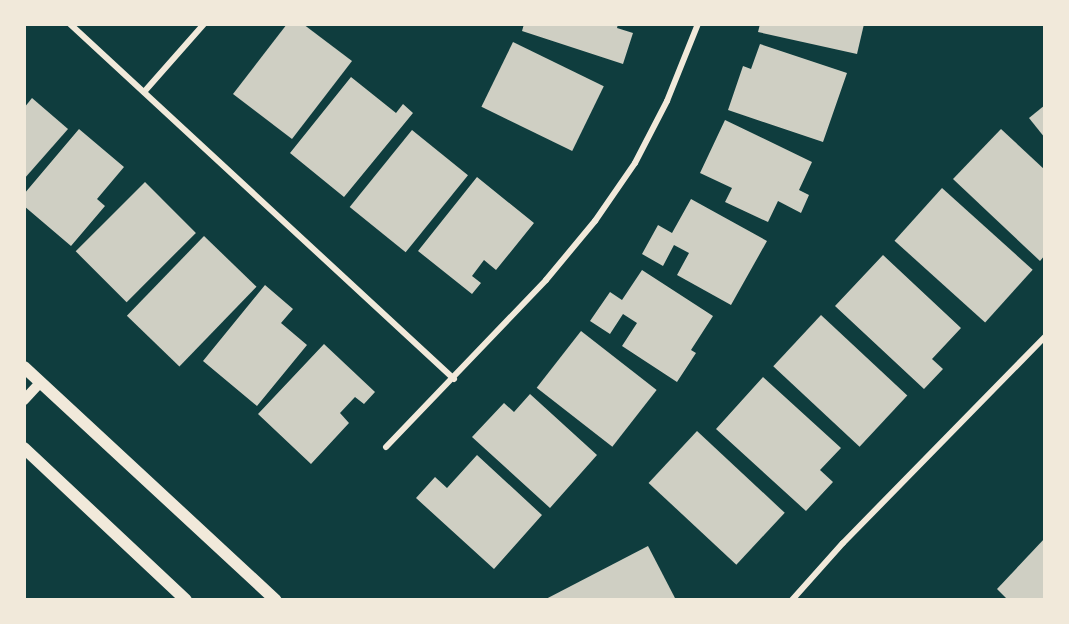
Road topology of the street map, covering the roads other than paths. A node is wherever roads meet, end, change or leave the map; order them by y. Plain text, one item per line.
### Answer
1 (70, 24) edge
2 (204, 24) edge
3 (698, 24) edge
4 (144, 92) junction
5 (1045, 337) edge
6 (24, 367) edge
7 (454, 379) junction
8 (40, 383) junction
9 (24, 400) edge
10 (386, 447) dead end
11 (24, 448) edge
12 (186, 600) edge
13 (276, 600) edge
14 (792, 600) edge

1 - 4 street
2 - 4 street
3 - 7 street
4 - 7 street
5 - 14 street
6 - 8 main road
7 - 10 street
8 - 9 street
8 - 13 main road
11 - 12 main road

